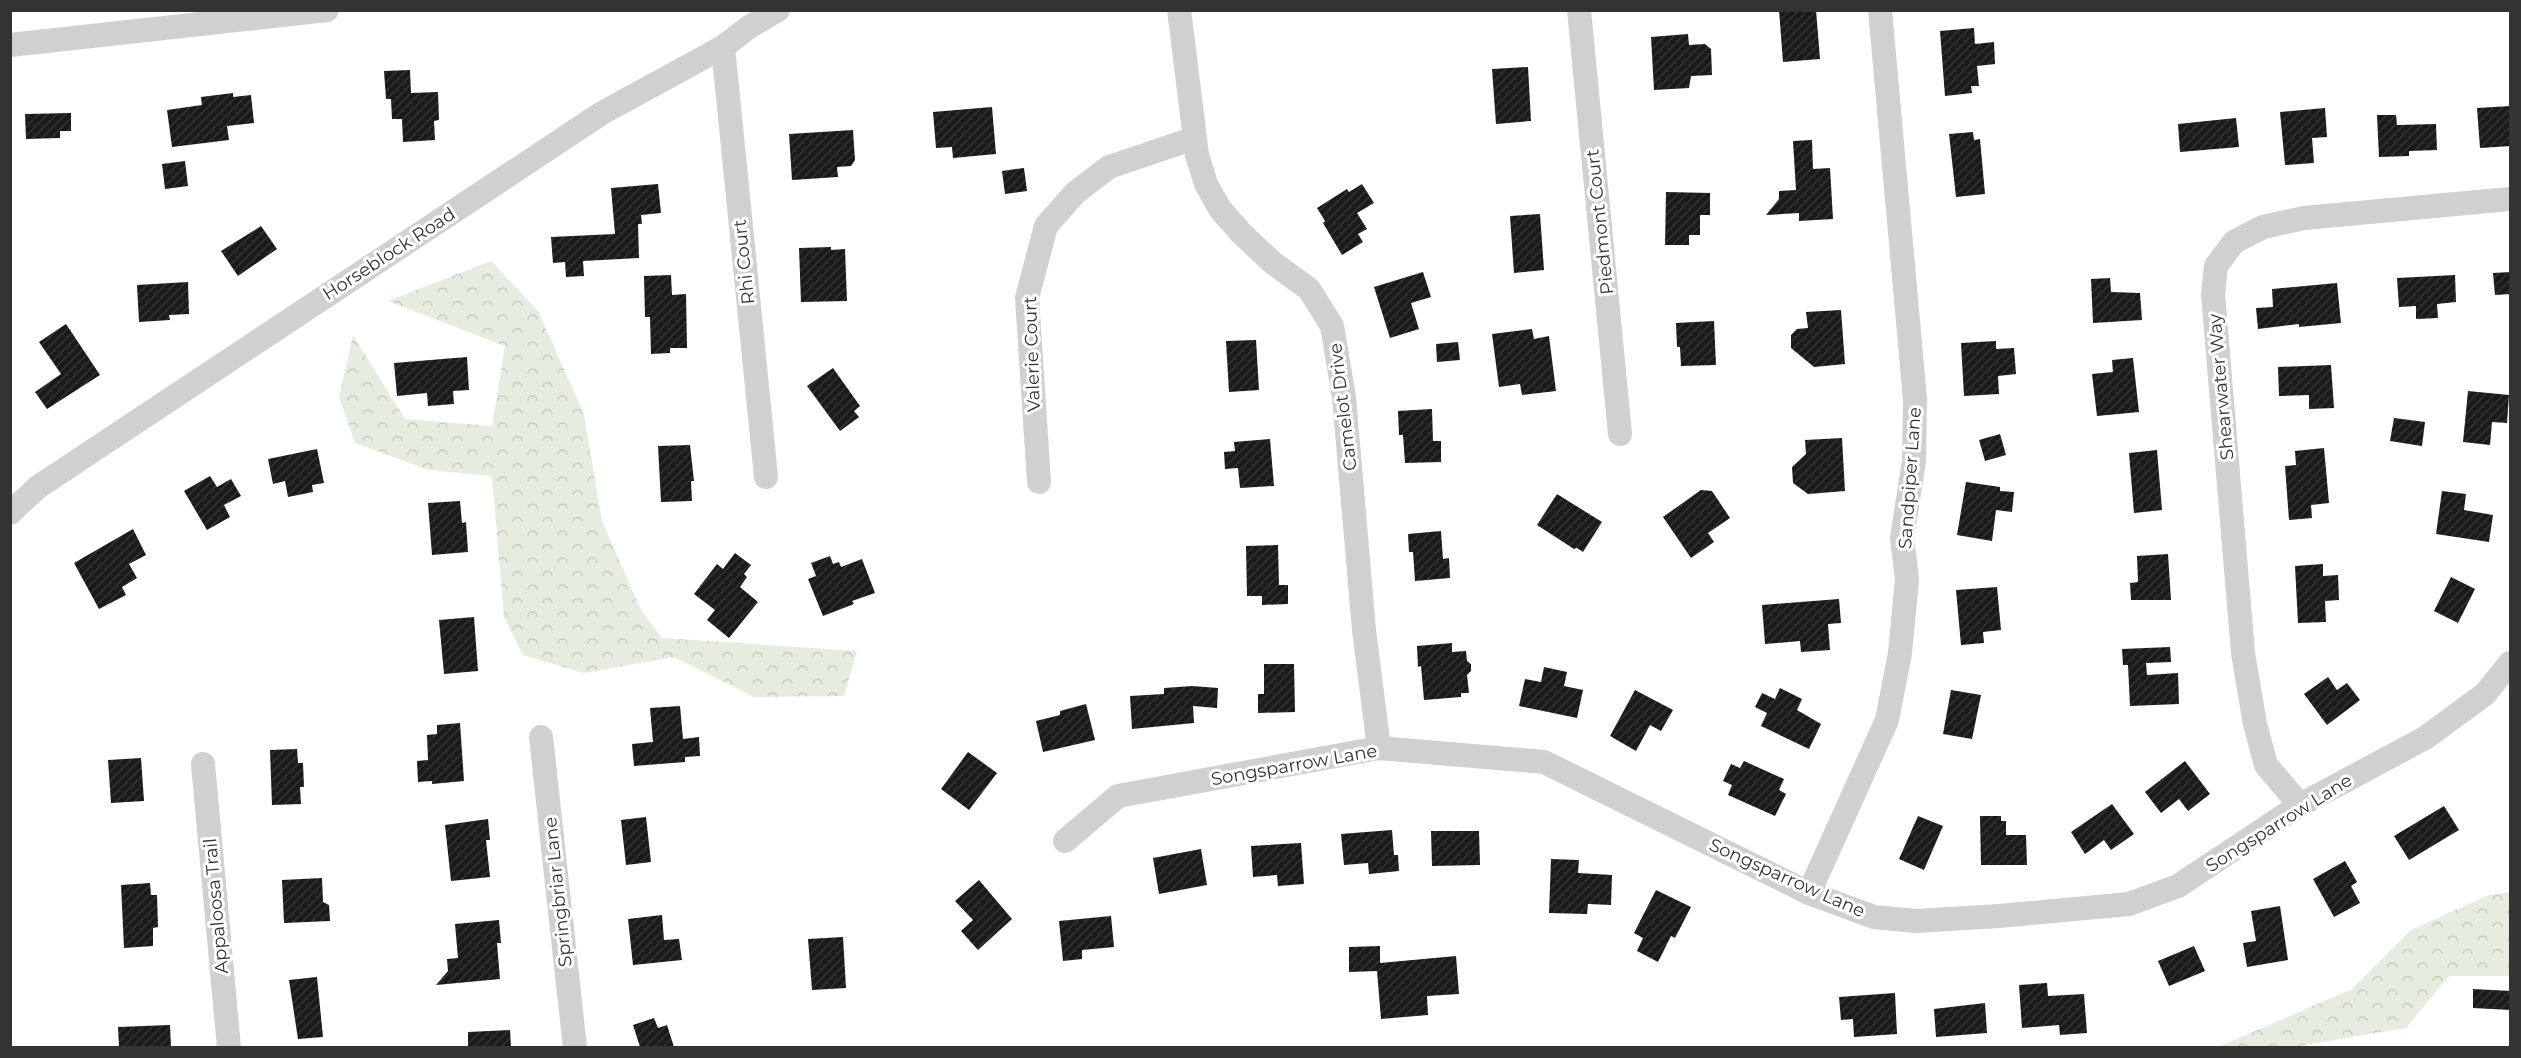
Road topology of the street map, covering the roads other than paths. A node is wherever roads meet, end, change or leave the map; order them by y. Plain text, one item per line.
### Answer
1 (327, 10) edge
2 (778, 10) edge
3 (1179, 10) edge
4 (1579, 10) edge
5 (1880, 10) edge
6 (742, 19) edge
7 (10, 45) edge
8 (723, 46) junction
9 (1195, 138) junction
10 (2511, 199) edge
11 (1620, 434) dead end
12 (766, 477) dead end
13 (1039, 482) dead end
14 (10, 513) edge
15 (2511, 663) edge
16 (541, 737) dead end
17 (1379, 748) junction
18 (203, 764) dead end
19 (2300, 805) junction
20 (1065, 841) dead end
21 (1809, 893) junction
22 (229, 1047) edge
23 (575, 1047) edge

1 - 7 street
2 - 6 street, Horseblock Road
3 - 9 street, Camelot Drive
4 - 11 street, Piedmont Court
5 - 21 street, Sandpiper Lane
6 - 8 street, Horseblock Road
8 - 12 street, Rhi Court
8 - 14 street, Horseblock Road
9 - 13 street, Valerie Court
9 - 17 street, Camelot Drive
10 - 19 street, Shearwater Way
15 - 19 street, Songsparrow Lane
16 - 23 street, Springbriar Lane
17 - 20 street, Songsparrow Lane
17 - 21 street, Songsparrow Lane
18 - 22 street, Appaloosa Trail
19 - 21 street, Songsparrow Lane

